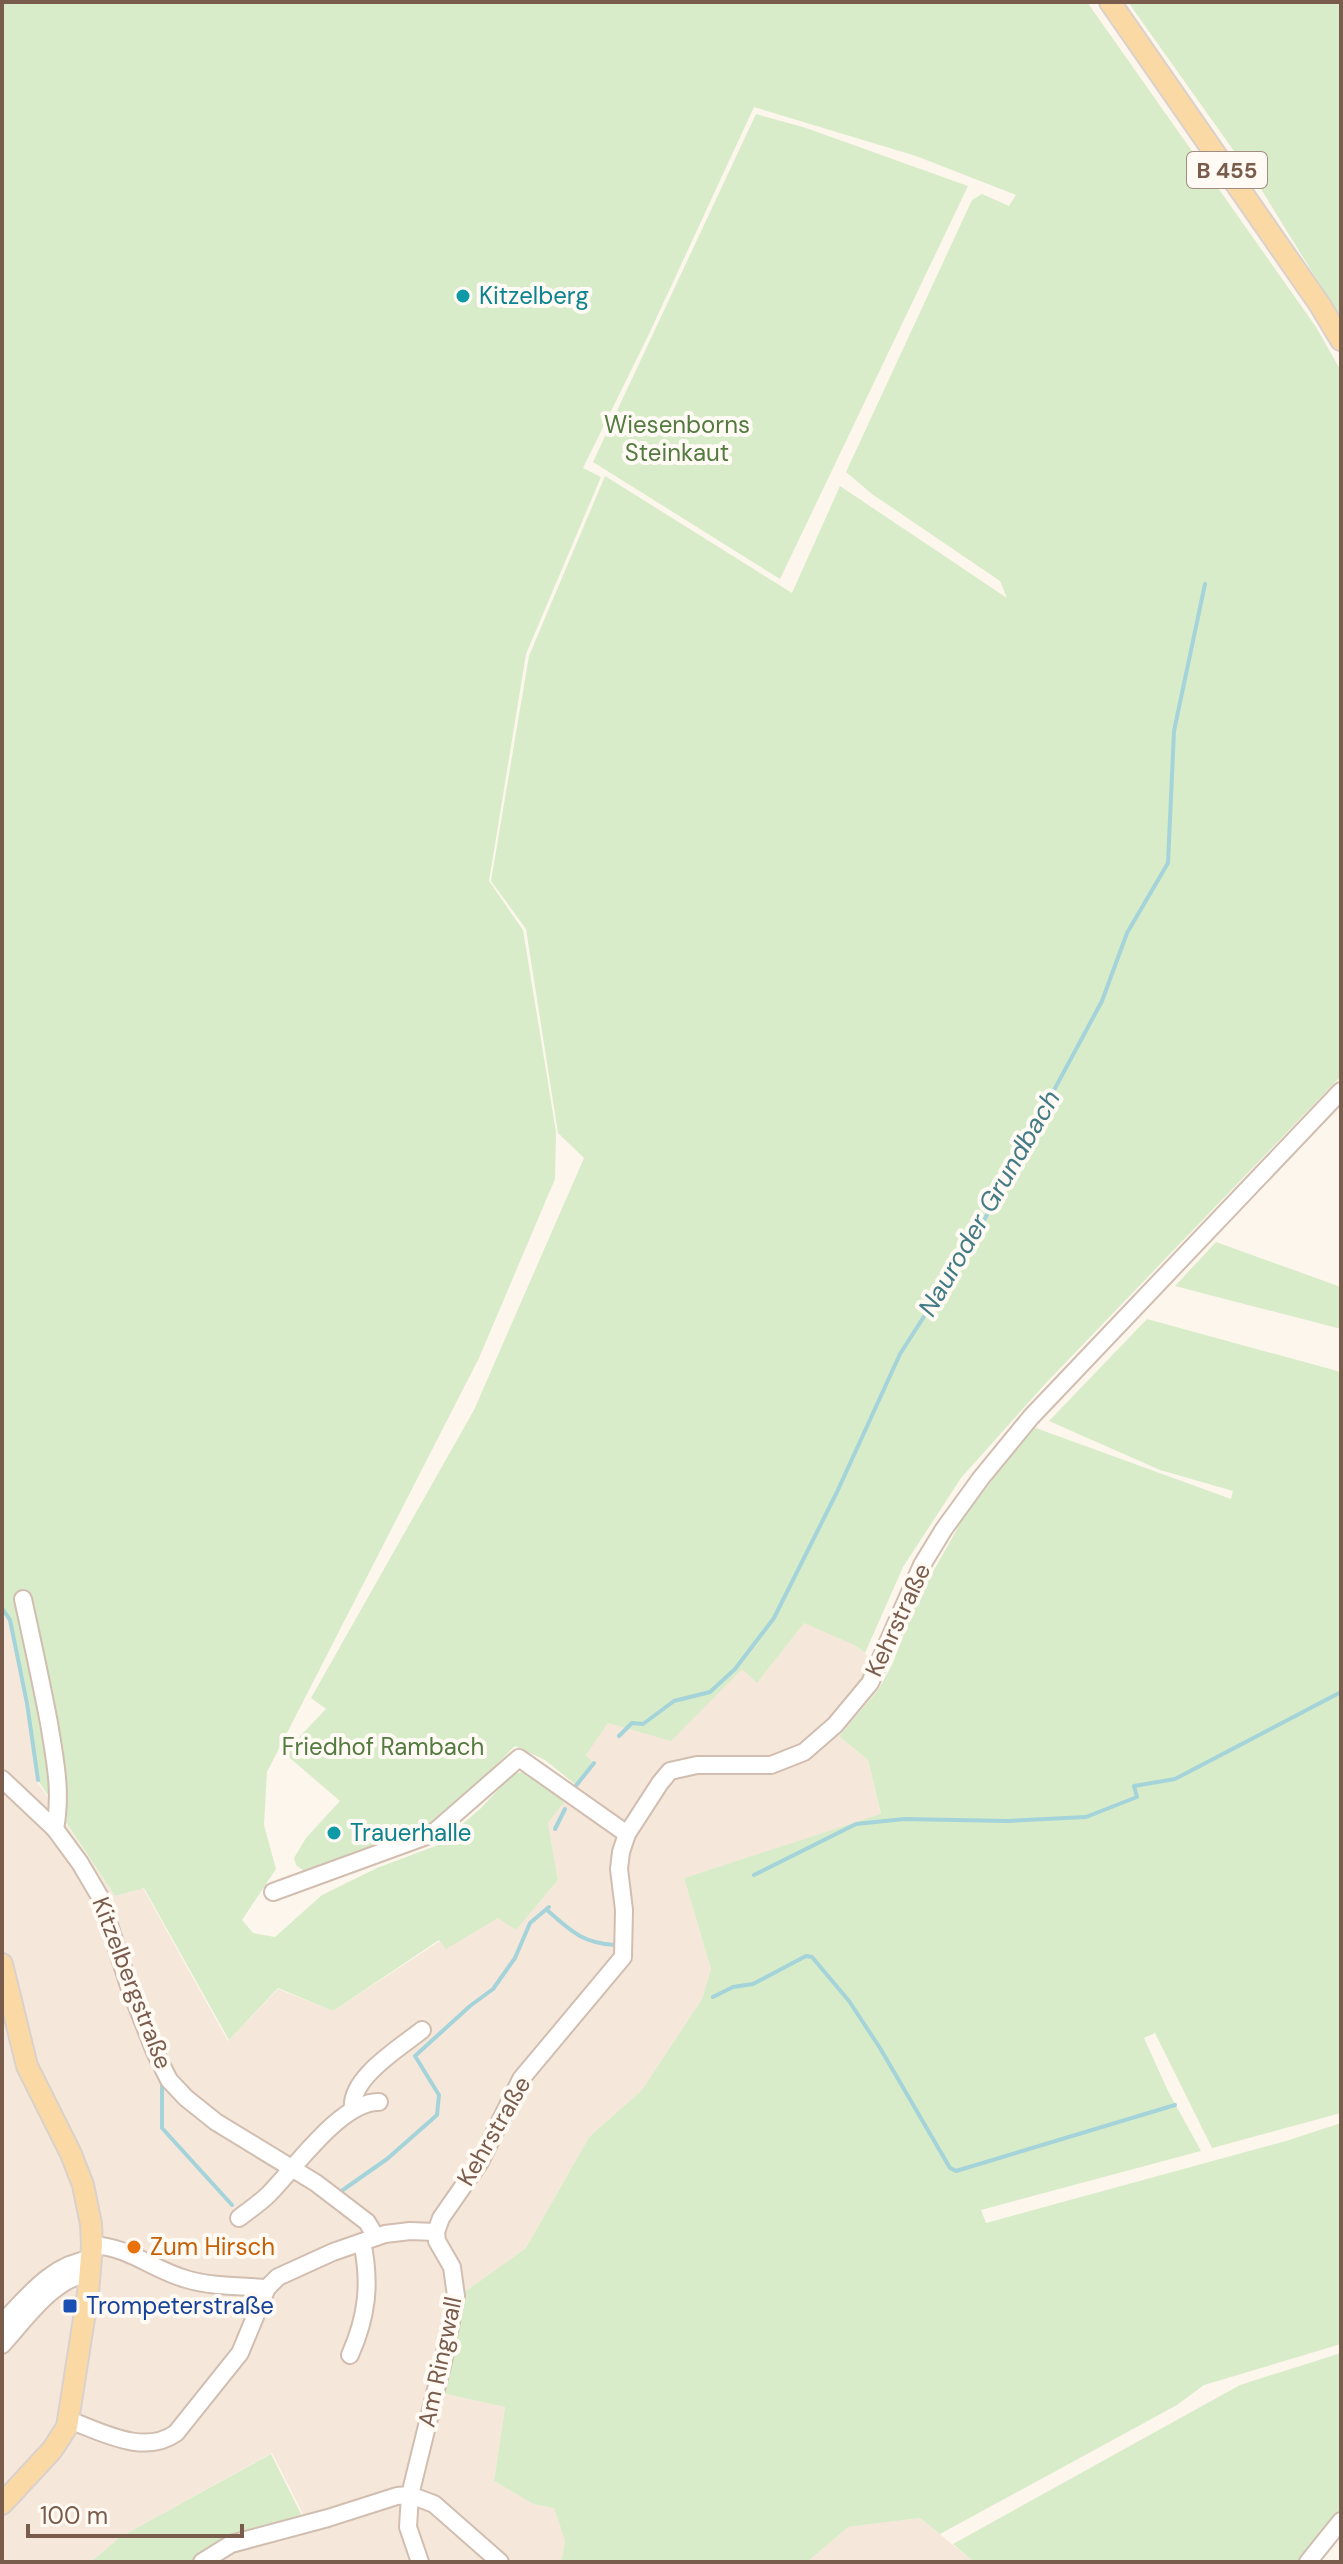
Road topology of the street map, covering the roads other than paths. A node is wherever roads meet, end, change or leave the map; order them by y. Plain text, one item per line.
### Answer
1 (1110, 2) edge
2 (1341, 340) edge
3 (1341, 1091) edge
4 (23, 1599) dead end
5 (2, 1779) edge
6 (55, 1829) junction
7 (627, 1834) junction
8 (273, 1892) dead end
9 (2, 1964) edge
10 (422, 2030) dead end
11 (379, 2102) dead end
12 (353, 2109) junction
13 (293, 2168) junction
14 (239, 2218) dead end
15 (436, 2232) junction
16 (369, 2239) junction
17 (91, 2259) junction
18 (267, 2288) junction
19 (2, 2323) edge
20 (2, 2345) edge
21 (350, 2355) dead end
22 (69, 2420) junction
23 (410, 2495) junction
24 (2, 2504) edge
25 (1341, 2521) edge
26 (202, 2562) edge
27 (420, 2562) edge
28 (500, 2562) edge
29 (1308, 2562) edge

1 - 2 main road, B 455
3 - 7 street, Kehrstraße
4 - 6 street
5 - 6 street, Kitzelbergstraße
6 - 13 street, Kitzelbergstraße
7 - 8 street
7 - 15 street, Kehrstraße
9 - 17 main road
10 - 12 street
11 - 12 street
12 - 13 street
13 - 14 street
13 - 16 street, Kitzelbergstraße
15 - 16 street
15 - 23 street, Am Ringwall
16 - 18 street
16 - 21 street
17 - 18 street
17 - 19 street
17 - 20 street
17 - 22 main road
18 - 22 street
22 - 24 main road
23 - 26 street
23 - 27 street, Am Ringwall
23 - 28 street
25 - 29 street

